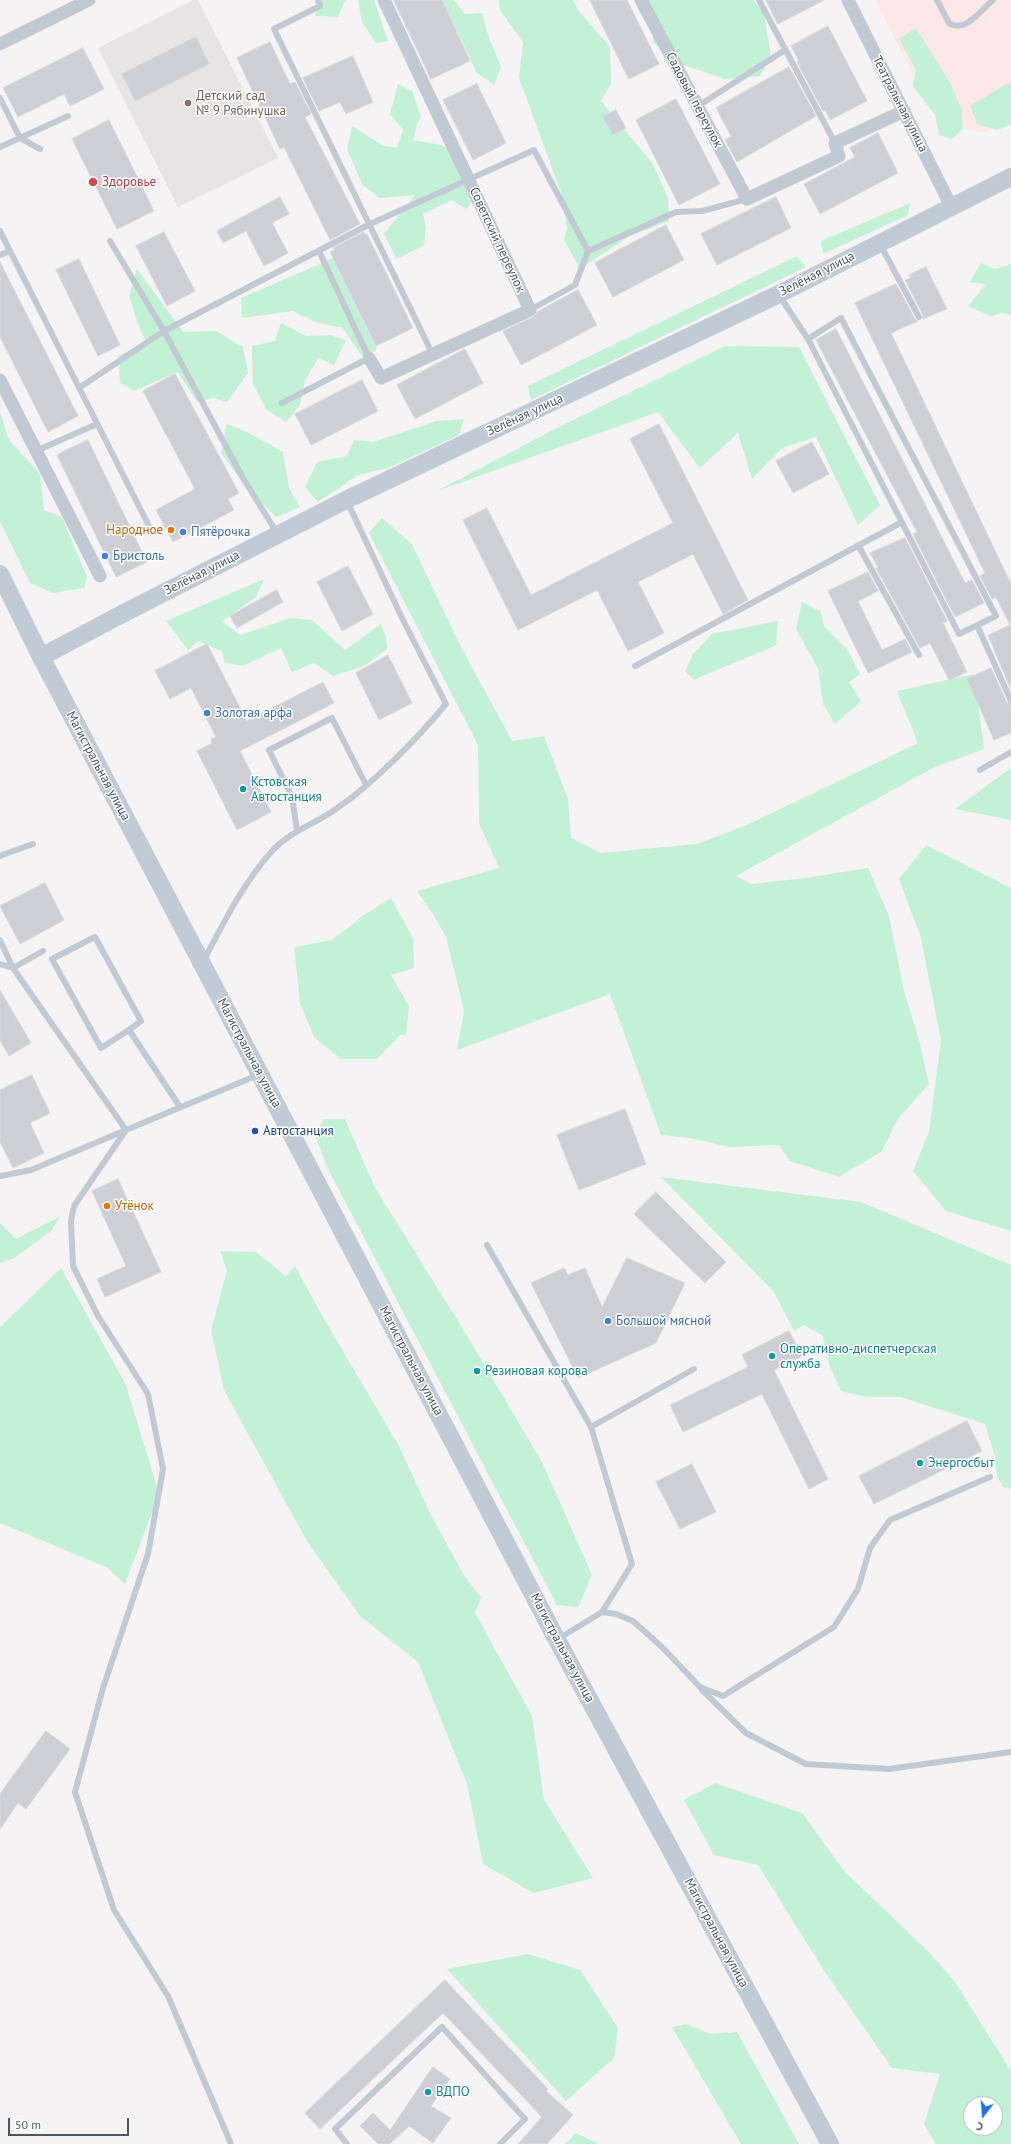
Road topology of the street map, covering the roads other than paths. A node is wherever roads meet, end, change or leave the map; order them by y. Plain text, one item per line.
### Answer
1 (89, 0) edge
2 (318, 0) edge
3 (384, 0) edge
4 (641, 0) edge
5 (759, 0) edge
6 (848, 0) edge
7 (937, 0) edge
8 (993, 0) edge
9 (0, 44) edge
10 (785, 50) junction
11 (0, 98) edge
12 (698, 106) junction
13 (904, 111) junction
14 (68, 116) dead end
15 (20, 138) junction
16 (835, 143) junction
17 (0, 147) edge
18 (40, 150) dead end
19 (1011, 177) edge
20 (469, 180) junction
21 (747, 199) junction
22 (952, 208) junction
23 (370, 224) junction
24 (0, 231) edge
25 (110, 241) dead end
26 (879, 243) junction
27 (588, 250) junction
28 (10, 251) junction
29 (319, 251) junction
30 (0, 255) edge
31 (779, 294) junction
32 (530, 310) junction
33 (919, 317) dead end
34 (164, 331) junction
35 (808, 339) junction
36 (433, 355) junction
37 (369, 358) junction
38 (0, 380) edge
39 (79, 388) junction
40 (282, 403) dead end
41 (97, 424) junction
42 (36, 451) junction
43 (346, 500) junction
44 (902, 522) junction
45 (152, 532) dead end
46 (278, 535) junction
47 (858, 545) junction
48 (0, 574) edge
49 (100, 576) dead end
50 (977, 625) junction
51 (919, 655) dead end
52 (41, 658) junction
53 (635, 666) dead end
54 (1011, 701) edge
55 (1011, 752) edge
56 (980, 770) dead end
57 (366, 785) junction
58 (297, 830) junction
59 (33, 844) dead end
60 (0, 856) edge
61 (0, 940) edge
62 (43, 951) dead end
63 (202, 963) junction
64 (0, 964) edge
65 (13, 968) junction
66 (129, 1030) junction
67 (260, 1074) junction
68 (180, 1108) junction
69 (126, 1130) junction
70 (0, 1176) edge
71 (487, 1245) dead end
72 (694, 1369) dead end
73 (591, 1427) junction
74 (990, 1477) dead end
75 (602, 1612) junction
76 (557, 1640) junction
77 (700, 1687) junction
78 (1011, 1752) edge
79 (231, 2144) edge
80 (347, 2144) edge
81 (500, 2144) edge
82 (830, 2144) edge

1 - 9 street
2 - 23 lane
3 - 20 street, Советский переулок
4 - 12 street, Садовый переулок
5 - 10 lane
6 - 13 street, Театральная улица
7 - 8 lane
10 - 12 lane
10 - 16 lane
11 - 15 lane
12 - 21 street, Садовый переулок
13 - 16 street
13 - 22 street, Театральная улица
14 - 15 lane
15 - 17 lane
15 - 18 lane
16 - 21 street
19 - 22 main road, Зелёная улица
20 - 23 lane
20 - 27 lane
20 - 32 street, Советский переулок
21 - 27 lane
22 - 26 main road, Зелёная улица
23 - 29 lane
23 - 36 lane
24 - 28 lane
25 - 34 lane
26 - 31 main road, Зелёная улица
26 - 33 lane
27 - 32 lane
28 - 30 lane
28 - 39 lane
29 - 34 lane
29 - 37 lane
31 - 35 lane
31 - 43 main road, Зелёная улица
32 - 36 street
34 - 39 lane
34 - 46 lane
35 - 44 lane
35 - 50 lane
36 - 37 street
37 - 40 lane
38 - 42 street
39 - 41 lane
41 - 42 lane
41 - 45 lane
42 - 49 street
43 - 46 main road, Зелёная улица
43 - 57 lane
44 - 47 lane
44 - 50 lane
46 - 52 main road, Зелёная улица
47 - 51 lane
47 - 53 lane
48 - 52 main road, Магистральная улица
50 - 54 lane
52 - 63 main road, Магистральная улица
55 - 56 lane
57 - 58 lane
57 - 58 lane
58 - 63 lane
59 - 60 lane
61 - 65 lane
62 - 65 lane
63 - 67 main road, Магистральная улица
64 - 65 lane
65 - 69 lane
66 - 66 lane
66 - 68 lane
67 - 68 lane
67 - 76 main road, Магистральная улица
68 - 69 lane
69 - 70 lane
69 - 79 lane
71 - 73 lane
72 - 73 lane
73 - 75 lane
74 - 77 lane
75 - 76 lane
75 - 77 lane
76 - 82 main road, Магистральная улица
77 - 78 lane
80 - 81 lane

